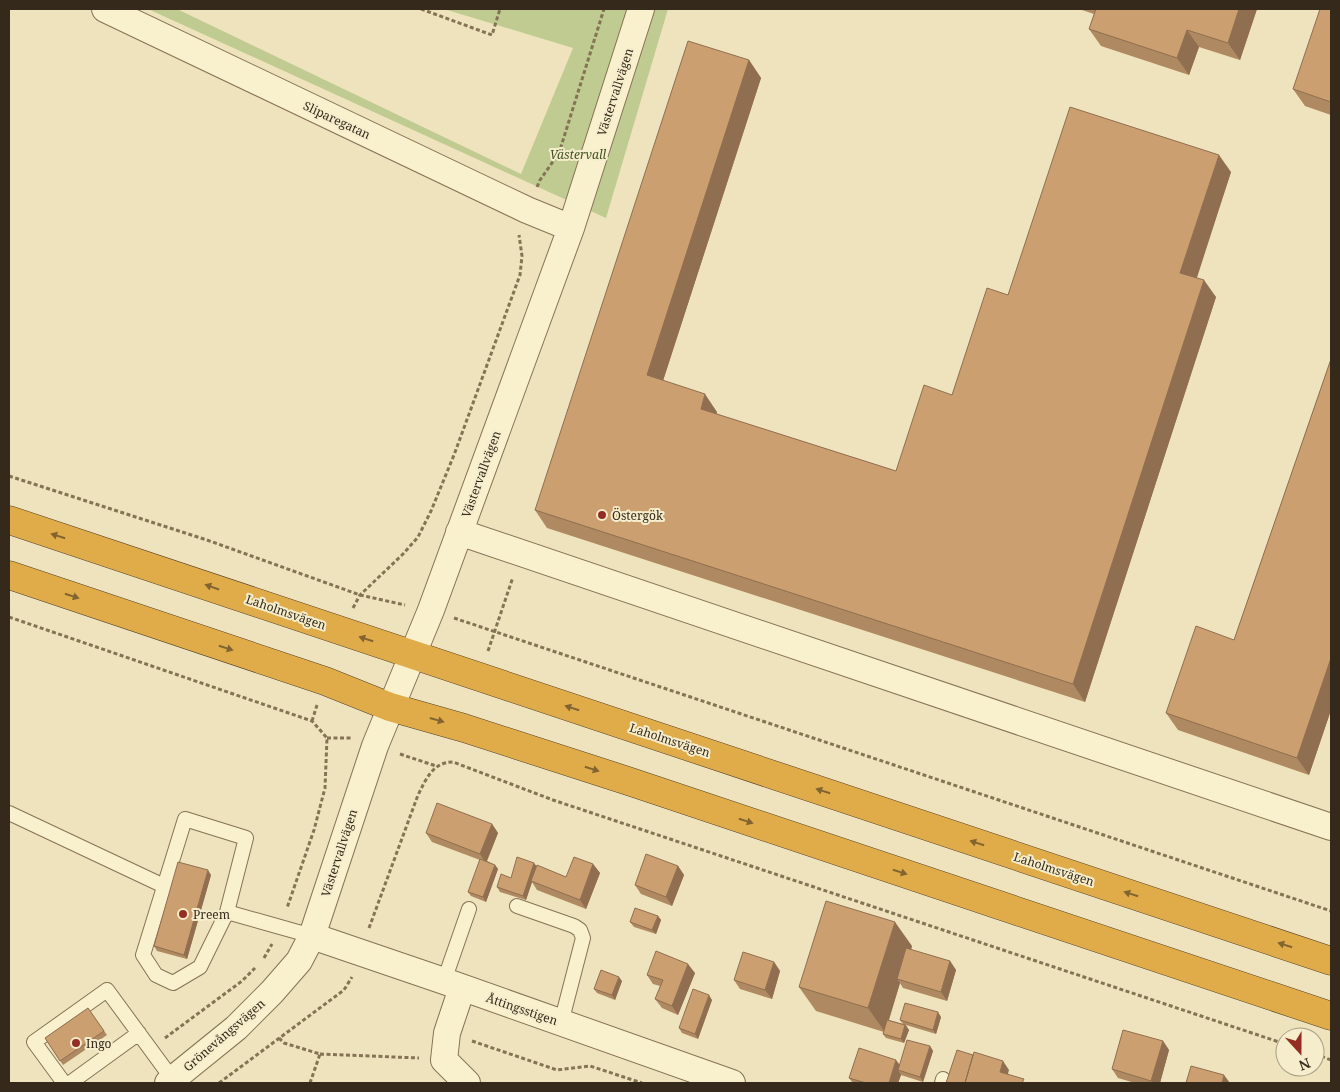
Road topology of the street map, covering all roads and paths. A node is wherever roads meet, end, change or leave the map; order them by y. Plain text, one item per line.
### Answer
1 (105, 9) edge
2 (421, 9) edge
3 (500, 9) edge
4 (604, 9) edge
5 (641, 9) edge
6 (527, 210) junction
7 (571, 228) junction
8 (9, 476) edge
9 (9, 520) edge
10 (459, 532) junction
11 (9, 575) edge
12 (360, 594) junction
13 (431, 610) junction
14 (9, 617) edge
15 (342, 631) junction
16 (412, 654) junction
17 (325, 681) junction
18 (390, 707) junction
19 (453, 762) dead end
20 (9, 813) edge
21 (1331, 827) edge
22 (164, 886) junction
23 (517, 906) dead end
24 (469, 908) dead end
25 (1331, 911) edge
26 (227, 912) junction
27 (312, 936) junction
28 (1331, 961) edge
29 (453, 984) junction
30 (1331, 1016) edge
31 (561, 1023) junction
32 (139, 1033) junction
33 (447, 1033) junction
34 (279, 1038) dead end
35 (1275, 1041) edge
36 (320, 1054) junction
37 (444, 1060) junction
38 (171, 1082) edge
39 (64, 1083) edge
40 (70, 1083) edge
41 (310, 1083) edge
42 (466, 1083) edge
43 (642, 1083) edge
44 (732, 1083) edge

1 - 6 street, Sliparegatan
2 - 3 path
4 - 6 path
5 - 7 street, Västervallvägen
6 - 7 street, Sliparegatan
6 - 12 path
7 - 10 street, Västervallvägen
8 - 12 path
15 -> 9 highway, Laholmsvägen
10 - 13 street, Västervallvägen
10 - 21 street
11 -> 17 highway
12 - 13 path
12 - 15 path
13 - 16 street, Västervallvägen
13 - 25 path
14 - 17 path
16 -> 15 highway, Laholmsvägen
16 - 18 street, Västervallvägen
28 -> 16 highway, Laholmsvägen
17 - 18 highway
18 - 27 street, Västervallvägen
18 -> 30 highway
19 - 35 path
20 - 22 lane
22 - 26 lane
22 - 26 lane
23 - 31 lane
24 - 29 lane
26 - 27 lane
27 - 29 street, Åttingsstigen
27 - 38 street, Grönevångsvägen
29 - 31 street, Åttingsstigen
29 - 33 street
31 - 44 street, Åttingsstigen
32 - 38 lane
32 - 39 lane
32 - 40 lane
33 - 37 street
33 - 43 path
34 - 36 path
36 - 37 path
36 - 41 path
37 - 42 street

